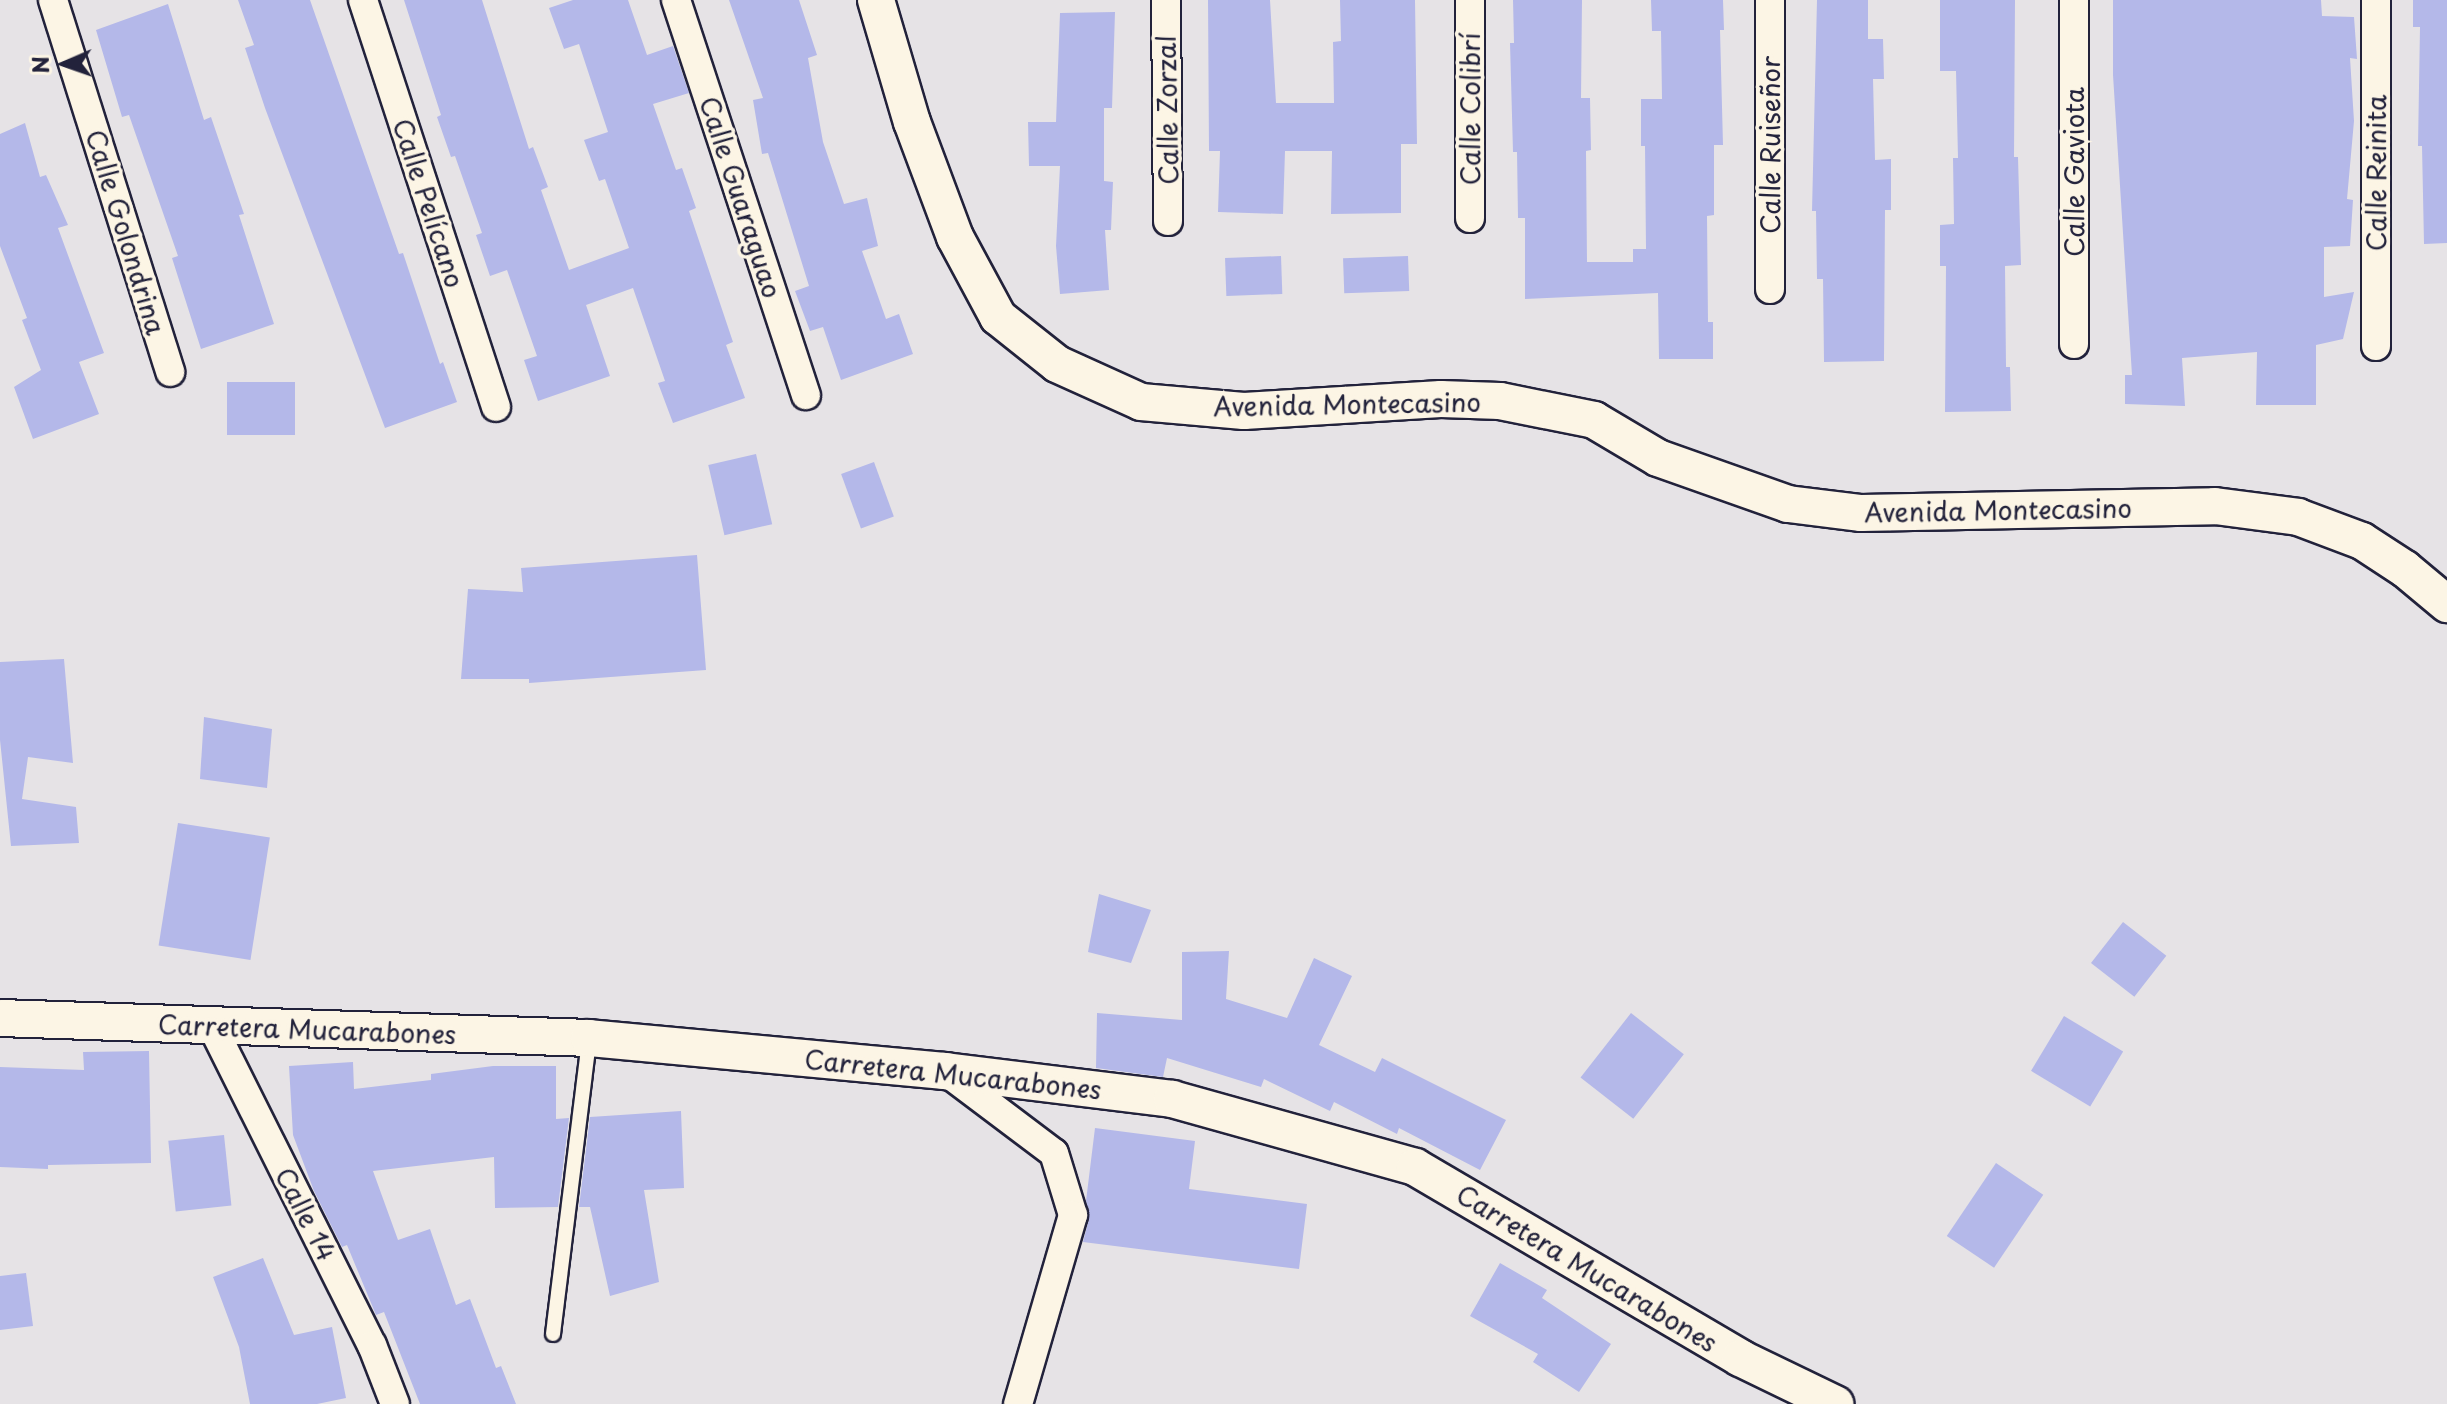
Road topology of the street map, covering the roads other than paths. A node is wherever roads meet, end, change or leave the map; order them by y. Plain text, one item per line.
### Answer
1 (53, 0) edge
2 (363, 0) edge
3 (676, 0) edge
4 (876, 0) edge
5 (1166, 0) edge
6 (1470, 0) edge
7 (1770, 0) edge
8 (2074, 0) edge
9 (2376, 0) edge
10 (1470, 218) dead end
11 (1168, 221) dead end
12 (1770, 289) dead end
13 (2074, 344) dead end
14 (2376, 346) dead end
15 (170, 372) dead end
16 (806, 395) dead end
17 (496, 407) dead end
18 (2447, 604) edge
19 (0, 1018) edge
20 (212, 1026) junction
21 (589, 1038) junction
22 (945, 1071) junction
23 (553, 1334) dead end
24 (395, 1404) edge
25 (1018, 1404) edge
26 (1835, 1404) edge

1 - 15 street, Calle Golondrina
2 - 17 street, Calle Pelícano
3 - 16 street, Calle Guaraguao
4 - 18 street, Avenida Montecasino
5 - 11 street, Calle Zorzal
6 - 10 street, Calle Colibrí
7 - 12 street, Calle Ruiseñor
8 - 13 street, Calle Gaviota
9 - 14 street, Calle Reinita
19 - 20 street, Carretera Mucarabones
20 - 21 street, Carretera Mucarabones
20 - 24 street, Calle 14
21 - 22 street, Carretera Mucarabones
21 - 23 lane
22 - 25 street
22 - 26 street, Carretera Mucarabones

